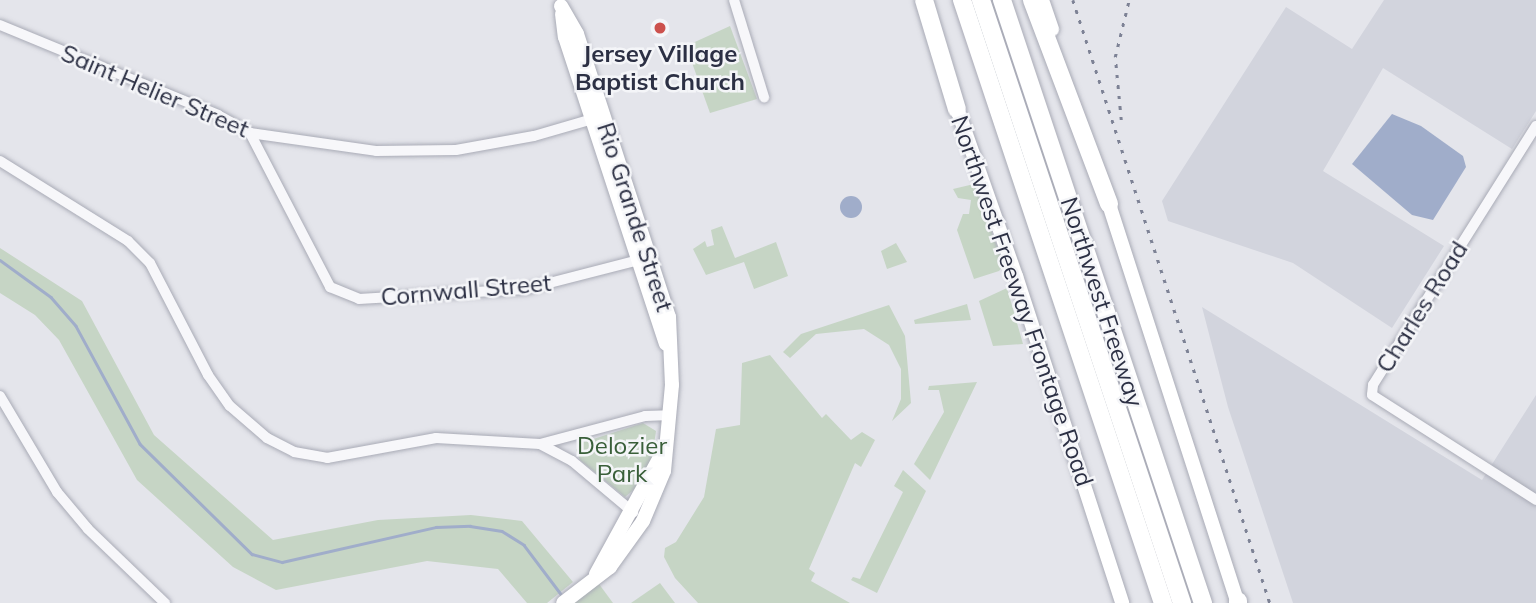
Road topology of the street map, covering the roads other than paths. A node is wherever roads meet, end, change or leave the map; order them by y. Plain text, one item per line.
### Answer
1 (734, 0) edge
2 (916, 0) edge
3 (924, 0) edge
4 (962, 0) edge
5 (981, 0) edge
6 (1002, 0) edge
7 (1032, 0) edge
8 (1042, 0) edge
9 (560, 3) edge
10 (0, 25) edge
11 (764, 97) dead end
12 (957, 109) junction
13 (597, 118) junction
14 (1536, 126) edge
15 (250, 134) junction
16 (0, 161) edge
17 (1109, 204) junction
18 (643, 259) junction
19 (0, 396) edge
20 (670, 415) junction
21 (541, 444) junction
22 (1536, 500) edge
23 (638, 517) junction
24 (1238, 602) edge
25 (165, 603) edge
26 (563, 603) edge
27 (1122, 603) edge
28 (1163, 603) edge
29 (1182, 603) edge
30 (1203, 603) edge

1 - 11 street
2 - 12 main road, Northwest Freeway Frontage Road
3 - 12 highway
4 - 28 highway, Northwest Freeway
5 - 29 highway
6 - 30 highway, Northwest Freeway
7 - 17 highway
8 - 17 main road
9 - 13 main road, Rio Grande Street
10 - 15 street, Saint Helier Street
12 - 27 main road, Northwest Freeway Frontage Road
13 - 15 street, Saint Helier Street
13 - 18 main road, Rio Grande Street
14 - 22 street, Charles Road
15 - 18 street, Cornwall Street
16 - 21 street
17 - 24 main road
18 - 20 main road, Rio Grande Street
19 - 25 street
20 - 21 street
20 - 23 main road, Rio Grande Street
21 - 23 street
23 - 26 main road, Rio Grande Street

